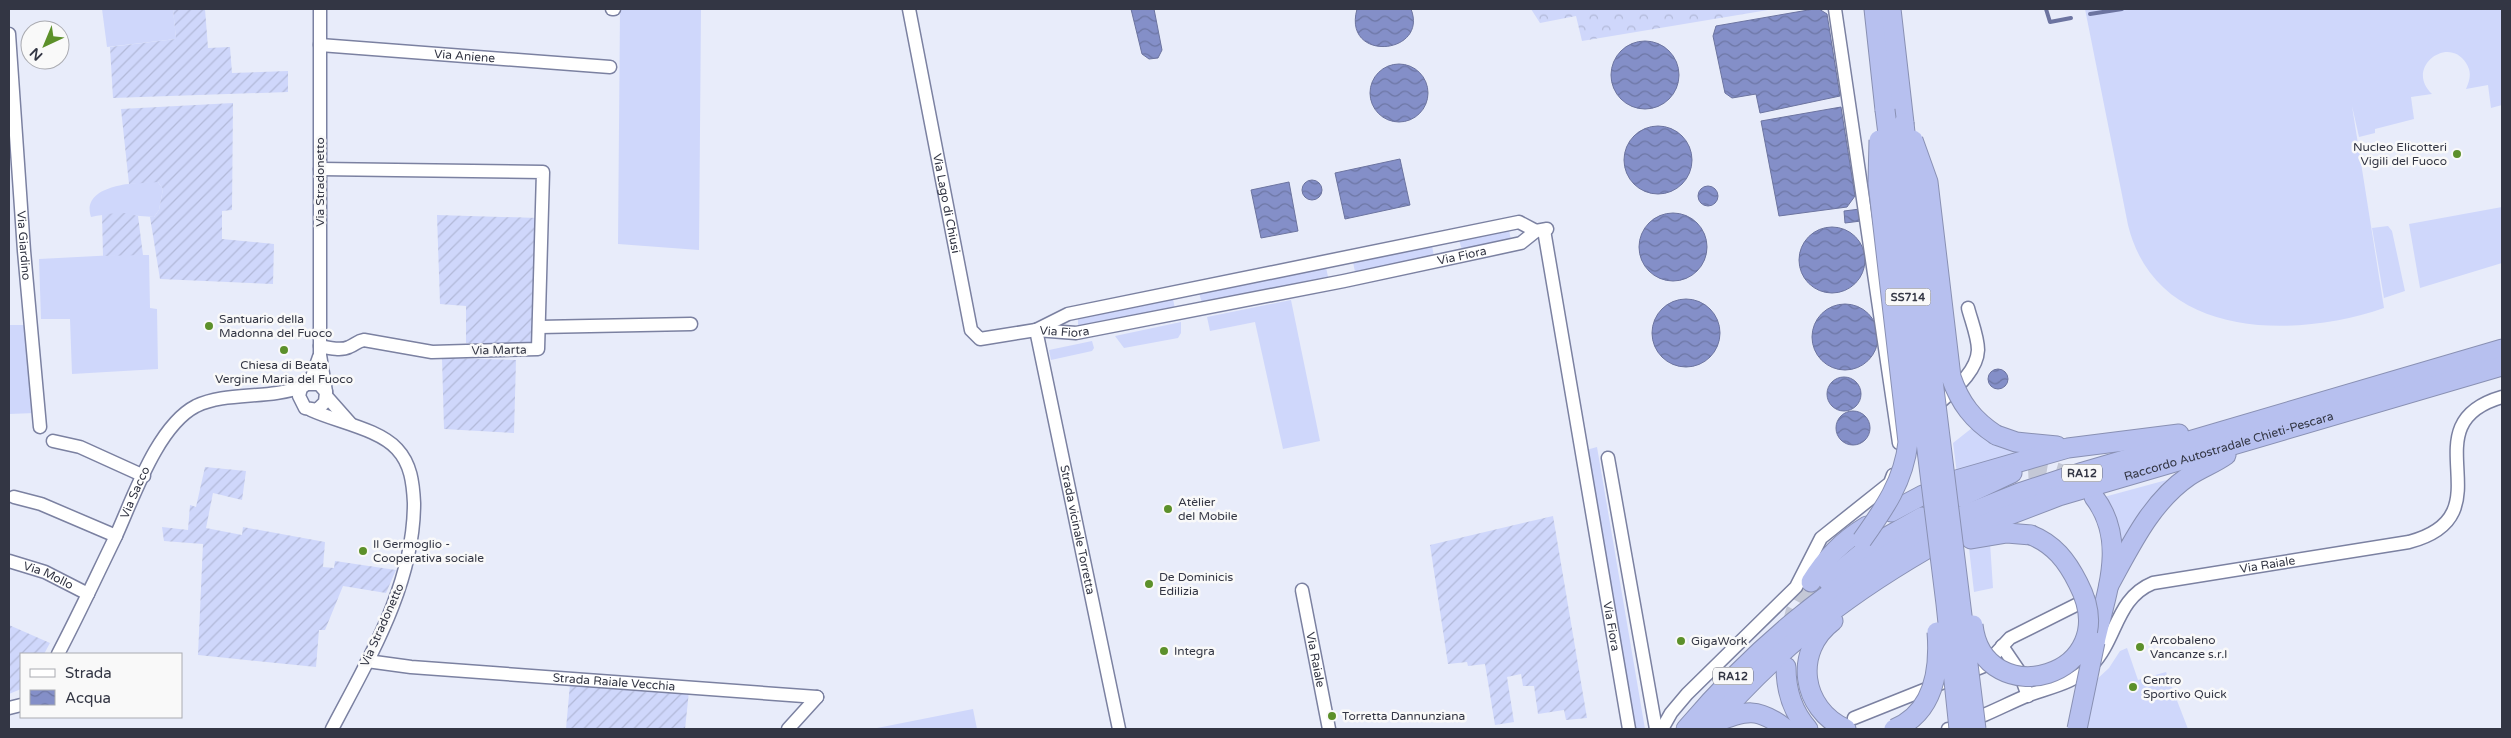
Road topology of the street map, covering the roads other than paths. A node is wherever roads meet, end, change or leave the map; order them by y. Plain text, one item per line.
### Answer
1 (320, 9) edge
2 (909, 9) edge
3 (1835, 9) edge
4 (1874, 9) edge
5 (1891, 9) edge
6 (9, 34) edge
7 (320, 45) junction
8 (610, 67) dead end
9 (1885, 110) junction
10 (1904, 123) junction
11 (320, 169) junction
12 (1542, 230) junction
13 (1968, 308) dead end
14 (691, 324) dead end
15 (539, 327) junction
16 (1036, 330) junction
17 (2502, 349) edge
18 (320, 350) junction
19 (2502, 366) edge
20 (306, 385) junction
21 (326, 394) junction
22 (265, 396) junction
23 (2502, 396) edge
24 (307, 408) junction
25 (354, 426) junction
26 (40, 427) dead end
27 (2207, 436) junction
28 (53, 442) dead end
29 (1899, 443) junction
30 (2237, 443) junction
31 (2068, 448) junction
32 (1608, 458) dead end
33 (2028, 470) tunnel mouth
34 (144, 476) junction
35 (1923, 495) dead end
36 (14, 497) dead end
37 (2094, 497) dead end
38 (1891, 512) dead end
39 (1958, 526) junction
40 (1864, 533) junction
41 (1923, 534) junction
42 (116, 536) junction
43 (1851, 560) junction
44 (9, 562) edge
45 (1811, 582) tunnel mouth
46 (2109, 584) junction
47 (1960, 588) junction
48 (1302, 590) dead end
49 (88, 594) junction
50 (1853, 595) junction
51 (2088, 599) dead end
52 (1946, 604) junction
53 (1785, 627) junction
54 (2002, 646) junction
55 (58, 653) edge
56 (367, 661) junction
57 (1786, 667) dead end
58 (2028, 696) junction
59 (1980, 722) edge
60 (1850, 724) edge
61 (1710, 727) edge
62 (336, 728) edge
63 (788, 729) edge
64 (1119, 729) edge
65 (1328, 729) edge
66 (1629, 729) edge
67 (1656, 729) edge
68 (1662, 729) edge
69 (1686, 729) edge
70 (1786, 729) edge
71 (1808, 729) edge
72 (1894, 729) edge
73 (1959, 729) edge
74 (2077, 729) edge

1 - 7 street, Via Stradonetto
2 - 16 street, Via Lago di Chiusi
3 - 29 street
4 - 9 highway, SS714
5 - 10 highway, SS714
6 - 26 street, Via Giardino
7 - 8 street, Via Aniene
7 - 11 street, Via Stradonetto
9 - 40 highway, bridge
9 - 52 highway, SS714, bridge
10 - 31 highway, bridge
10 - 47 highway, SS714, bridge
11 - 15 street
11 - 18 street, Via Stradonetto
12 - 16 street, Via Fiora
12 - 16 street, Via Fiora
12 - 66 street, Via Fiora
13 - 29 street
14 - 15 street
15 - 18 street, Via Marta
16 - 64 street, Strada vicinale Torretta
17 - 27 highway, Raccordo Autostradale Chieti-Pescara / RA12
18 - 20 street, Via Stradonetto
18 - 21 street, Via Stradonetto
19 - 30 highway, Raccordo Autostradale Chieti-Pescara / RA12
20 - 21 street
20 - 22 street, Via Sacco
20 - 24 street
21 - 24 street
21 - 25 street, Via Stradonetto
22 - 24 street, Via Sacco
22 - 34 street, Via Sacco
23 - 58 street, Via Raiale
24 - 25 street, Via Stradonetto
25 - 56 street, Via Stradonetto
27 - 31 highway
27 - 39 highway, Raccordo Autostradale Chieti-Pescara / RA12
28 - 34 street
29 - 68 street
30 - 39 highway, Raccordo Autostradale Chieti-Pescara / RA12
30 - 46 highway
31 - 33 highway
32 - 67 street
34 - 42 street, Via Sacco
35 - 38 highway
36 - 42 street
37 - 46 highway
39 - 47 highway, bridge
40 - 43 highway
40 - 45 highway
41 - 43 highway
41 - 50 highway, RA12
41 - 53 highway, RA12
42 - 49 street, Via Sacco
43 - 53 highway
44 - 49 street, Via Mollo
46 - 74 highway, bridge
47 - 59 highway, SS714, bridge
48 - 65 street, Via Raiale
49 - 55 street, Via Sacco
50 - 60 highway
50 - 61 highway, RA12
51 - 54 street
52 - 72 highway, bridge
52 - 73 highway, SS714, bridge
53 - 69 highway, RA12
54 - 58 street
54 - 60 street
56 - 62 street, Via Stradonetto
56 - 63 street, Strada Raiale Vecchia
57 - 71 highway
58 - 59 street, Via Raiale
61 - 70 highway

